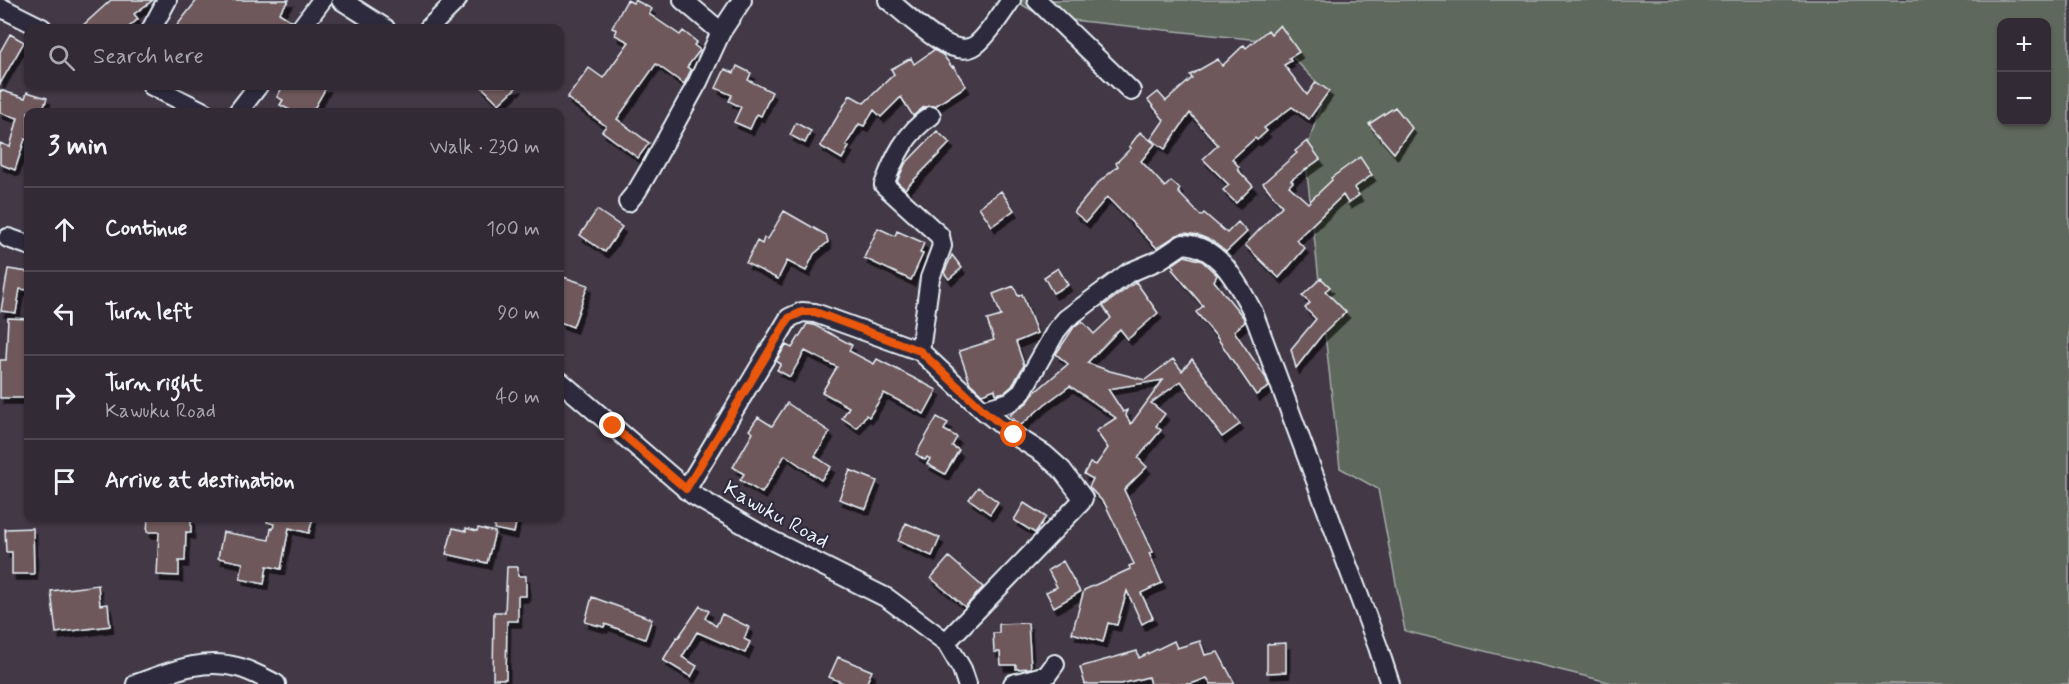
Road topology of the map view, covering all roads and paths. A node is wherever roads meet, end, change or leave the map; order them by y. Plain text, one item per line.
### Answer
1 (167, 0) edge
2 (322, 0) edge
3 (341, 0) edge
4 (457, 0) edge
5 (683, 0) edge
6 (742, 0) edge
7 (888, 0) edge
8 (1011, 0) edge
9 (1037, 0) edge
10 (0, 7) edge
11 (34, 24) edge
12 (154, 24) edge
13 (304, 24) edge
14 (379, 24) edge
15 (433, 24) edge
16 (722, 32) junction
17 (160, 90) edge
18 (255, 90) edge
19 (1131, 91) dead end
20 (196, 108) edge
21 (241, 108) edge
22 (931, 116) dead end
23 (628, 202) dead end
24 (8, 238) dead end
25 (24, 243) edge
26 (920, 351) junction
27 (564, 384) edge
28 (983, 410) junction
29 (686, 489) junction
30 (946, 642) junction
31 (1055, 664) dead end
32 (136, 684) edge
33 (276, 684) edge
34 (967, 684) edge
35 (1013, 684) edge
36 (1390, 684) edge

1 - 12 street
2 - 13 street
3 - 14 street
4 - 15 street
5 - 16 street
6 - 16 street
7 - 8 street
9 - 19 street
10 - 11 street
16 - 23 street
17 - 20 street
18 - 21 street
22 - 26 street
24 - 25 street
26 - 28 street
26 - 29 street
27 - 29 street, Kawuku Road
28 - 30 street
28 - 36 street
29 - 30 street, Kawuku Road
30 - 34 street, Kawuku Road
31 - 35 street
32 - 33 street

